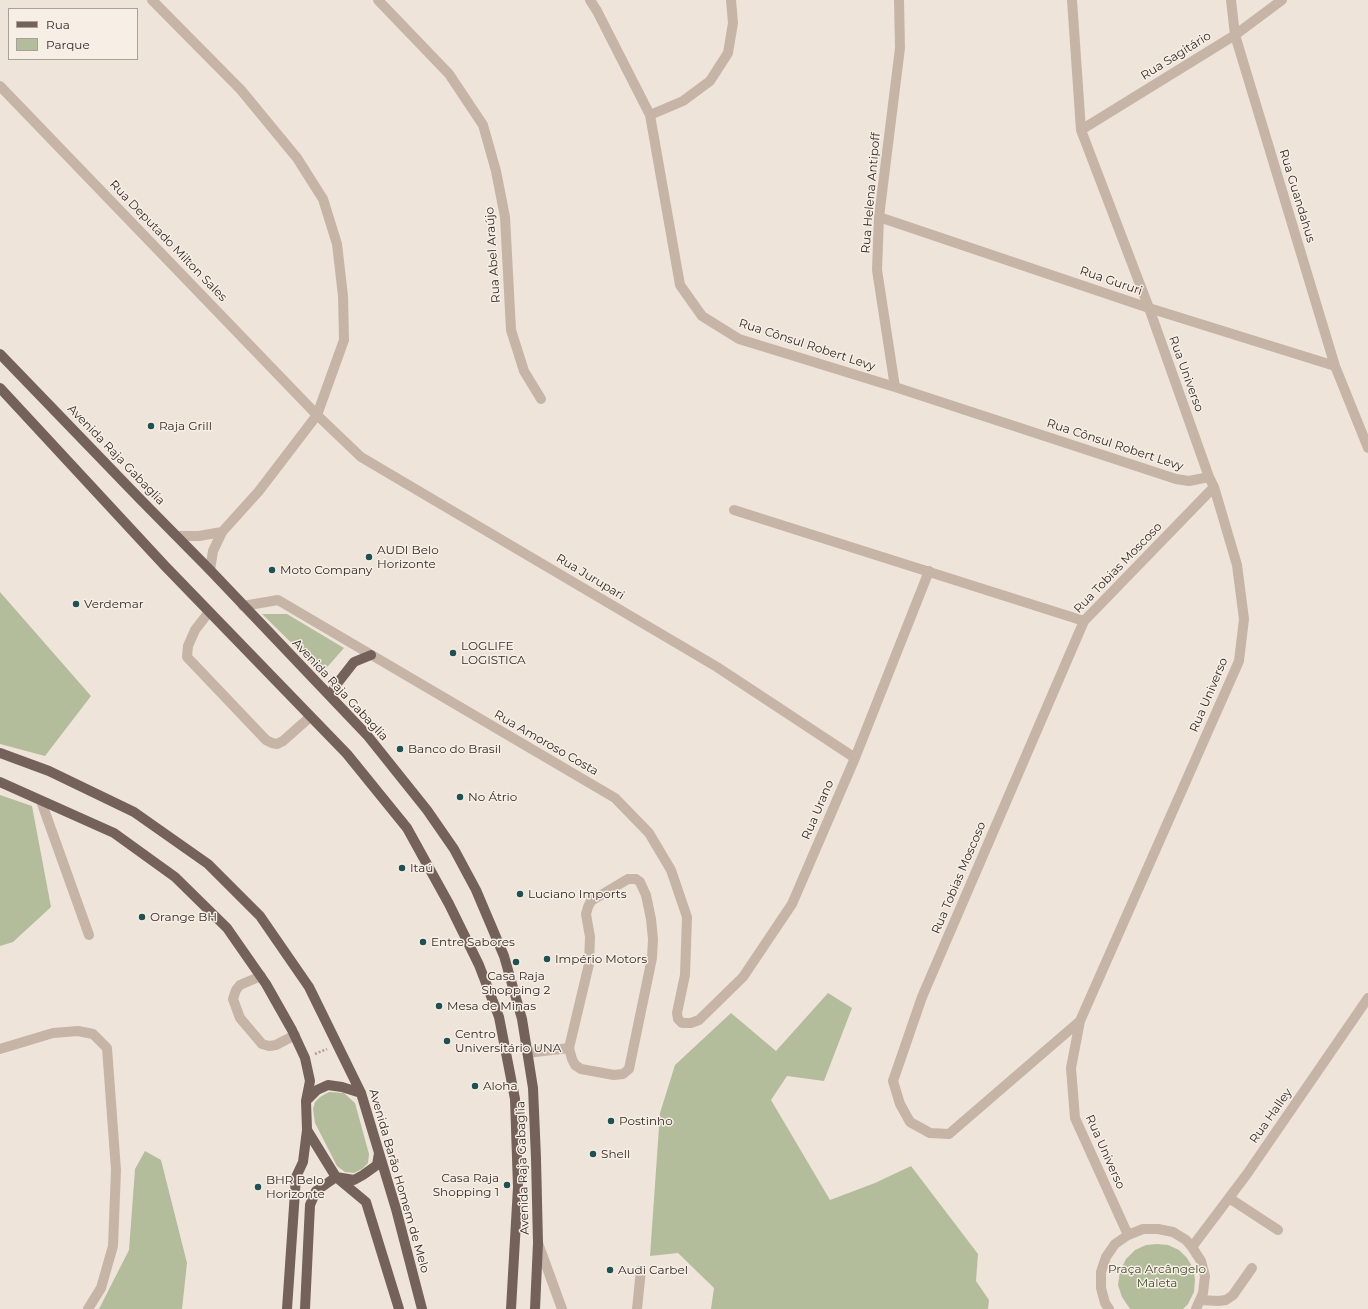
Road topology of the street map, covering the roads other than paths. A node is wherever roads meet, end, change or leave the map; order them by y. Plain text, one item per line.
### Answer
1 (152, 0) edge
2 (378, 0) edge
3 (590, 0) edge
4 (731, 0) edge
5 (899, 0) edge
6 (1072, 0) edge
7 (1231, 0) edge
8 (1282, 0) edge
9 (1235, 35) junction
10 (0, 86) edge
11 (650, 116) junction
12 (1081, 130) junction
13 (879, 217) junction
14 (1149, 308) junction
15 (0, 354) edge
16 (1335, 366) junction
17 (895, 387) junction
18 (0, 388) edge
19 (541, 399) dead end
20 (317, 415) junction
21 (1368, 448) edge
22 (1209, 477) junction
23 (1214, 487) junction
24 (734, 510) dead end
25 (222, 532) junction
26 (177, 536) junction
27 (210, 570) junction
28 (929, 572) junction
29 (243, 606) junction
30 (209, 612) junction
31 (1084, 621) junction
32 (371, 655) junction
33 (330, 696) junction
34 (310, 716) junction
35 (0, 753) edge
36 (855, 758) junction
37 (0, 782) edge
38 (41, 801) junction
39 (89, 934) dead end
40 (261, 976) junction
41 (1368, 998) edge
42 (1080, 1021) junction
43 (682, 1023) joint
44 (295, 1035) junction
45 (569, 1048) junction
46 (0, 1049) edge
47 (527, 1052) junction
48 (361, 1093) junction
49 (306, 1101) junction
50 (307, 1130) junction
51 (379, 1153) junction
52 (336, 1177) junction
53 (1229, 1198) junction
54 (1278, 1230) dead end
55 (1128, 1234) junction
56 (538, 1243) junction
57 (1192, 1247) junction
58 (1252, 1268) dead end
59 (641, 1270) dead end
60 (1198, 1304) edge
61 (88, 1309) edge
62 (288, 1309) edge
63 (305, 1309) edge
64 (399, 1309) edge
65 (422, 1309) edge
66 (511, 1309) edge
67 (535, 1309) edge
68 (562, 1309) edge
69 (637, 1309) edge
70 (1109, 1309) edge

1 - 20 street
2 - 19 street, Rua Abel Araújo
3 - 11 street, Rua Cônsul Robert Levy
4 - 11 street
5 - 13 street, Rua Helena Antipoff
6 - 12 street, Rua Universo
7 - 9 street, Rua Guandahus
8 - 9 street, Rua Sagitário
9 - 12 street, Rua Sagitário
9 - 16 street, Rua Guandahus
10 - 20 street, Rua Deputado Milton Sales
11 - 17 street, Rua Cônsul Robert Levy
12 - 14 street, Rua Universo
13 - 14 street, Rua Gururi
13 - 17 street, Rua Helena Antipoff
14 - 16 street, Rua Gururi
14 - 22 street, Rua Universo
15 - 26 main road, Avenida Raja Gabaglia
16 - 21 street, Rua Guandahus
17 - 22 street, Rua Cônsul Robert Levy
18 - 30 main road, Avenida Raja Gabaglia
20 - 25 street
20 - 36 street, Rua Jurupari
22 - 23 street, Rua Universo
23 - 31 street, Rua Tobias Moscoso
23 - 42 street, Rua Universo
24 - 28 street
25 - 26 street
25 - 27 street
26 - 27 main road, Avenida Raja Gabaglia
27 - 29 main road, Avenida Raja Gabaglia
28 - 31 street
28 - 36 street, Rua Urano
29 - 32 street, Rua Amoroso Costa
29 - 33 main road, Avenida Raja Gabaglia
30 - 34 main road, Avenida Raja Gabaglia
30 - 34 street
31 - 42 street, Rua Tobias Moscoso
32 - 33 main road
32 - 43 street, Rua Amoroso Costa
33 - 47 main road, Avenida Raja Gabaglia
34 - 66 main road, Avenida Raja Gabaglia
35 - 48 main road, Avenida Barão Homem de Melo
36 - 43 street, Rua Urano
37 - 38 main road
38 - 39 street
38 - 40 main road
40 - 44 main road
40 - 44 street
41 - 53 street, Rua Halley
42 - 55 street, Rua Universo
44 - 49 main road
45 - 45 street
45 - 47 street
46 - 61 street
47 - 56 main road, Avenida Raja Gabaglia
48 - 49 main road
48 - 51 main road, Avenida Barão Homem de Melo
49 - 50 main road
50 - 52 main road
50 - 62 main road
51 - 52 main road
51 - 65 main road, Avenida Barão Homem de Melo
52 - 63 main road
52 - 64 main road
53 - 54 street
53 - 57 street, Rua Halley
55 - 57 street
55 - 70 street
56 - 67 main road, Avenida Raja Gabaglia
56 - 68 street
57 - 60 street
58 - 60 street
59 - 69 street

